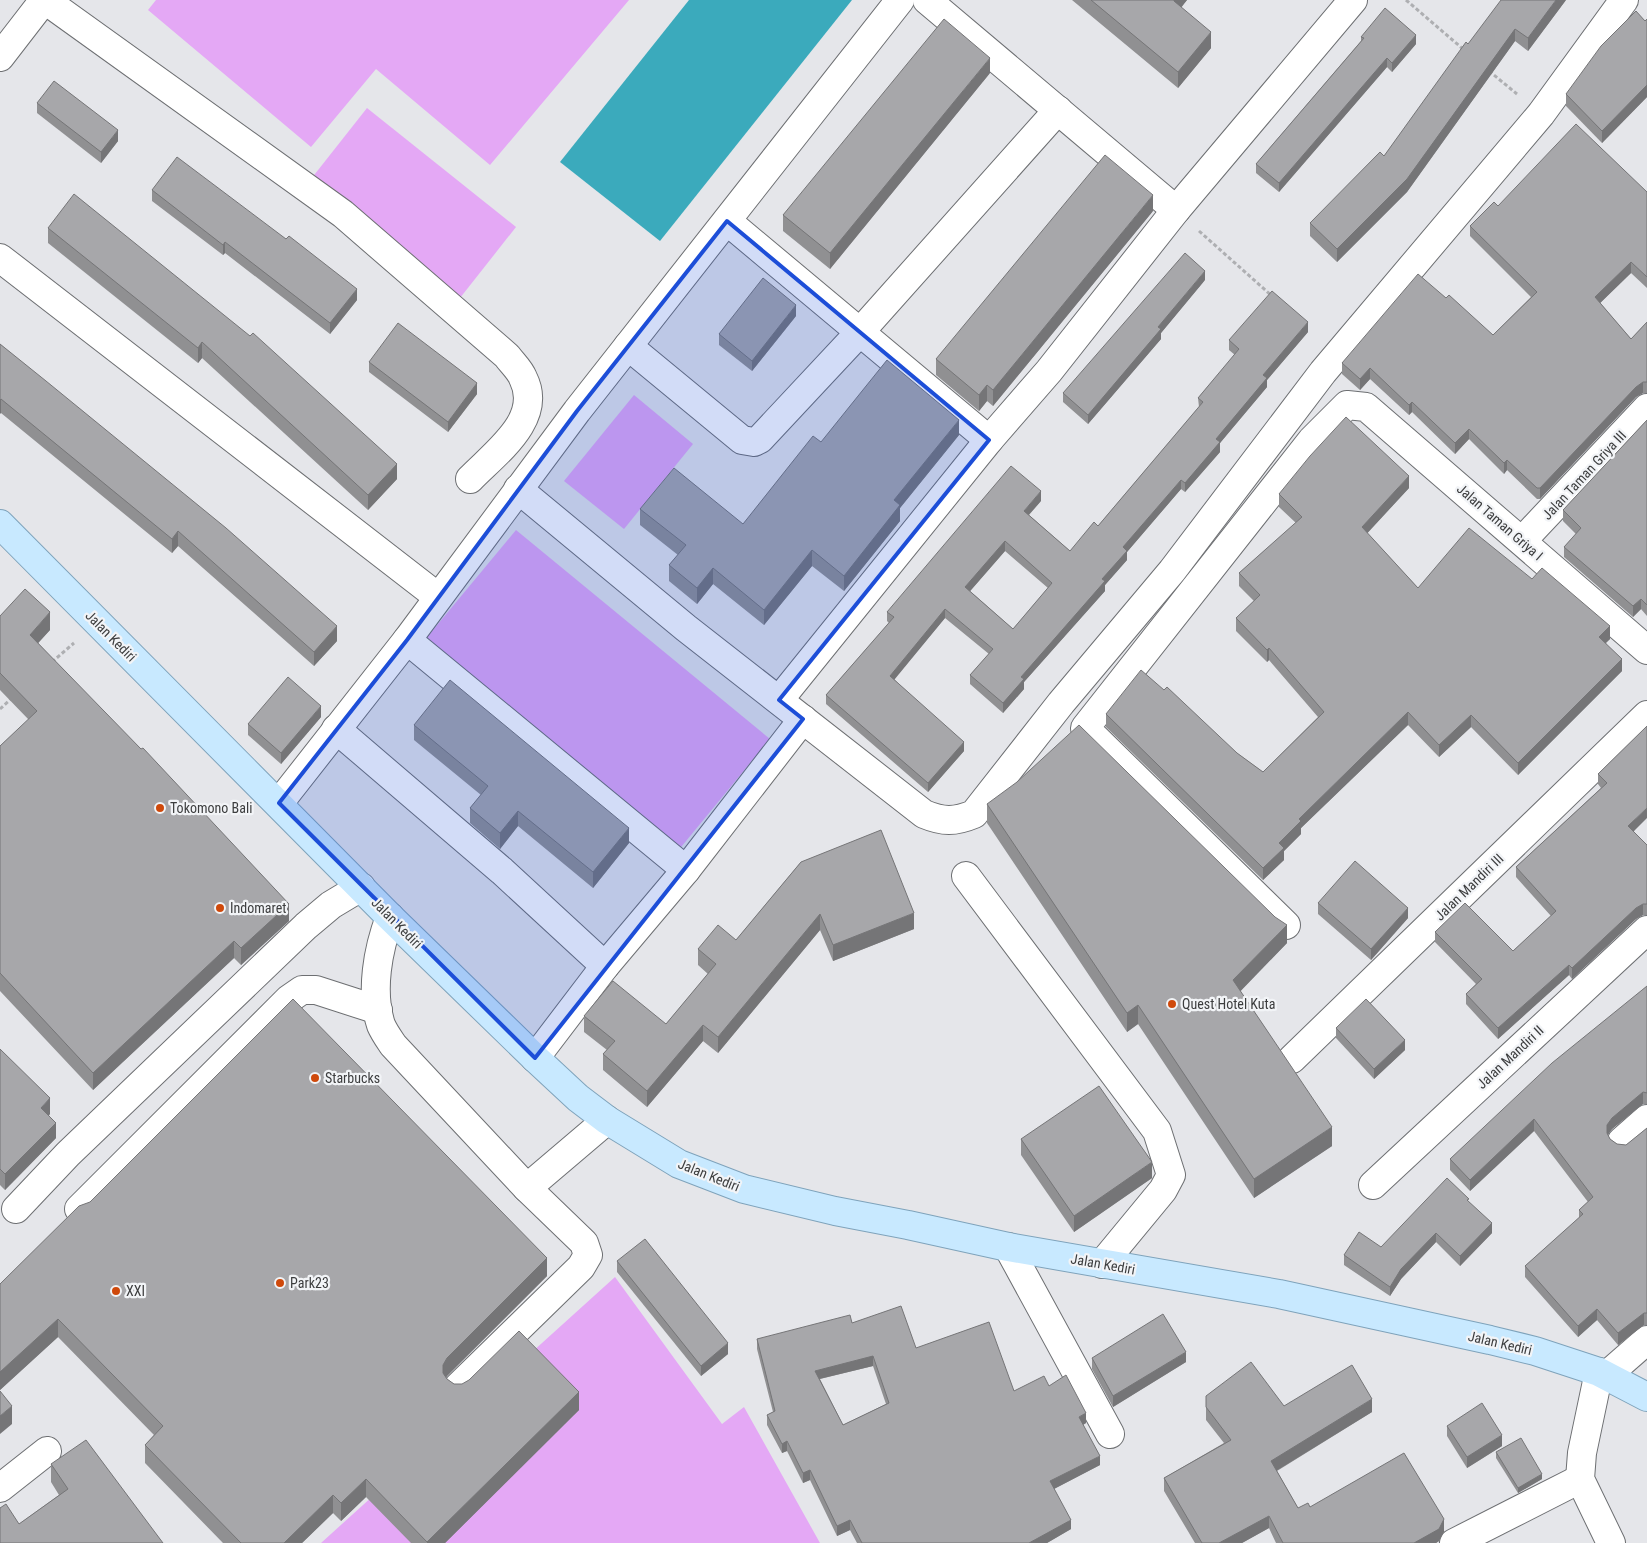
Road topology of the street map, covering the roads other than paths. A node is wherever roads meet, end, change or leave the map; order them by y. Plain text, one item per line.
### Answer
1 (44, 0) edge
2 (900, 0) edge
3 (927, 0) edge
4 (1353, 0) edge
5 (1624, 0) edge
6 (0, 57) edge
7 (1058, 110) junction
8 (1176, 210) junction
9 (727, 221) junction
10 (0, 258) edge
11 (860, 332) junction
12 (628, 346) junction
13 (1647, 408) edge
14 (1286, 421) junction
15 (989, 440) junction
16 (1312, 440) junction
17 (470, 479) dead end
18 (518, 489) junction
19 (0, 524) edge
20 (1522, 541) junction
21 (438, 597) junction
22 (407, 640) junction
23 (1647, 650) edge
24 (779, 700) junction
25 (1647, 715) edge
26 (803, 719) junction
27 (336, 729) junction
28 (279, 803) junction
29 (686, 870) junction
30 (966, 876) dead end
31 (361, 887) junction
32 (390, 917) junction
33 (1286, 925) edge
34 (1647, 930) edge
35 (605, 966) junction
36 (378, 1010) junction
37 (535, 1058) junction
38 (1292, 1059) dead end
39 (1647, 1119) edge
40 (608, 1120) junction
41 (1622, 1141) dead end
42 (1373, 1185) dead end
43 (527, 1188) junction
44 (16, 1209) dead end
45 (79, 1209) edge
46 (1008, 1248) junction
47 (1102, 1264) junction
48 (1647, 1340) edge
49 (1603, 1374) junction
50 (458, 1388) edge
51 (1647, 1397) edge
52 (1110, 1434) dead end
53 (47, 1452) dead end
54 (1580, 1479) junction
55 (0, 1488) edge
56 (1454, 1543) edge
57 (1612, 1543) edge

1 - 6 street
1 - 17 street
2 - 9 street
3 - 7 street
4 - 8 street
5 - 14 street
7 - 8 street
7 - 11 street
8 - 15 street
9 - 11 street
9 - 12 street
10 - 21 street
11 - 12 street
11 - 15 street
12 - 18 street
13 - 20 street, Jalan Taman Griya III
14 - 16 street
14 - 26 street
15 - 24 street
16 - 20 street, Jalan Taman Griya I
16 - 33 street
18 - 21 street
18 - 24 street
19 - 28 main road, Jalan Kediri
20 - 23 street, Jalan Taman Griya I
21 - 22 street
22 - 27 street
22 - 29 street
24 - 26 street
25 - 38 street, Jalan Mandiri III
26 - 29 street
27 - 28 street
27 - 35 street
28 - 31 main road, Jalan Kediri
29 - 35 street
30 - 47 street
31 - 32 main road, Jalan Kediri
31 - 44 street
32 - 36 street
32 - 37 main road, Jalan Kediri
34 - 42 street, Jalan Mandiri II
35 - 37 street
36 - 43 street
36 - 45 street
37 - 40 main road, Jalan Kediri
39 - 41 street
40 - 43 street
40 - 46 main road, Jalan Kediri
43 - 50 street
46 - 47 main road, Jalan Kediri
46 - 52 street
47 - 49 main road, Jalan Kediri
48 - 49 street
49 - 51 main road, Jalan Kediri
49 - 54 street
53 - 55 street
54 - 56 street
54 - 57 street

